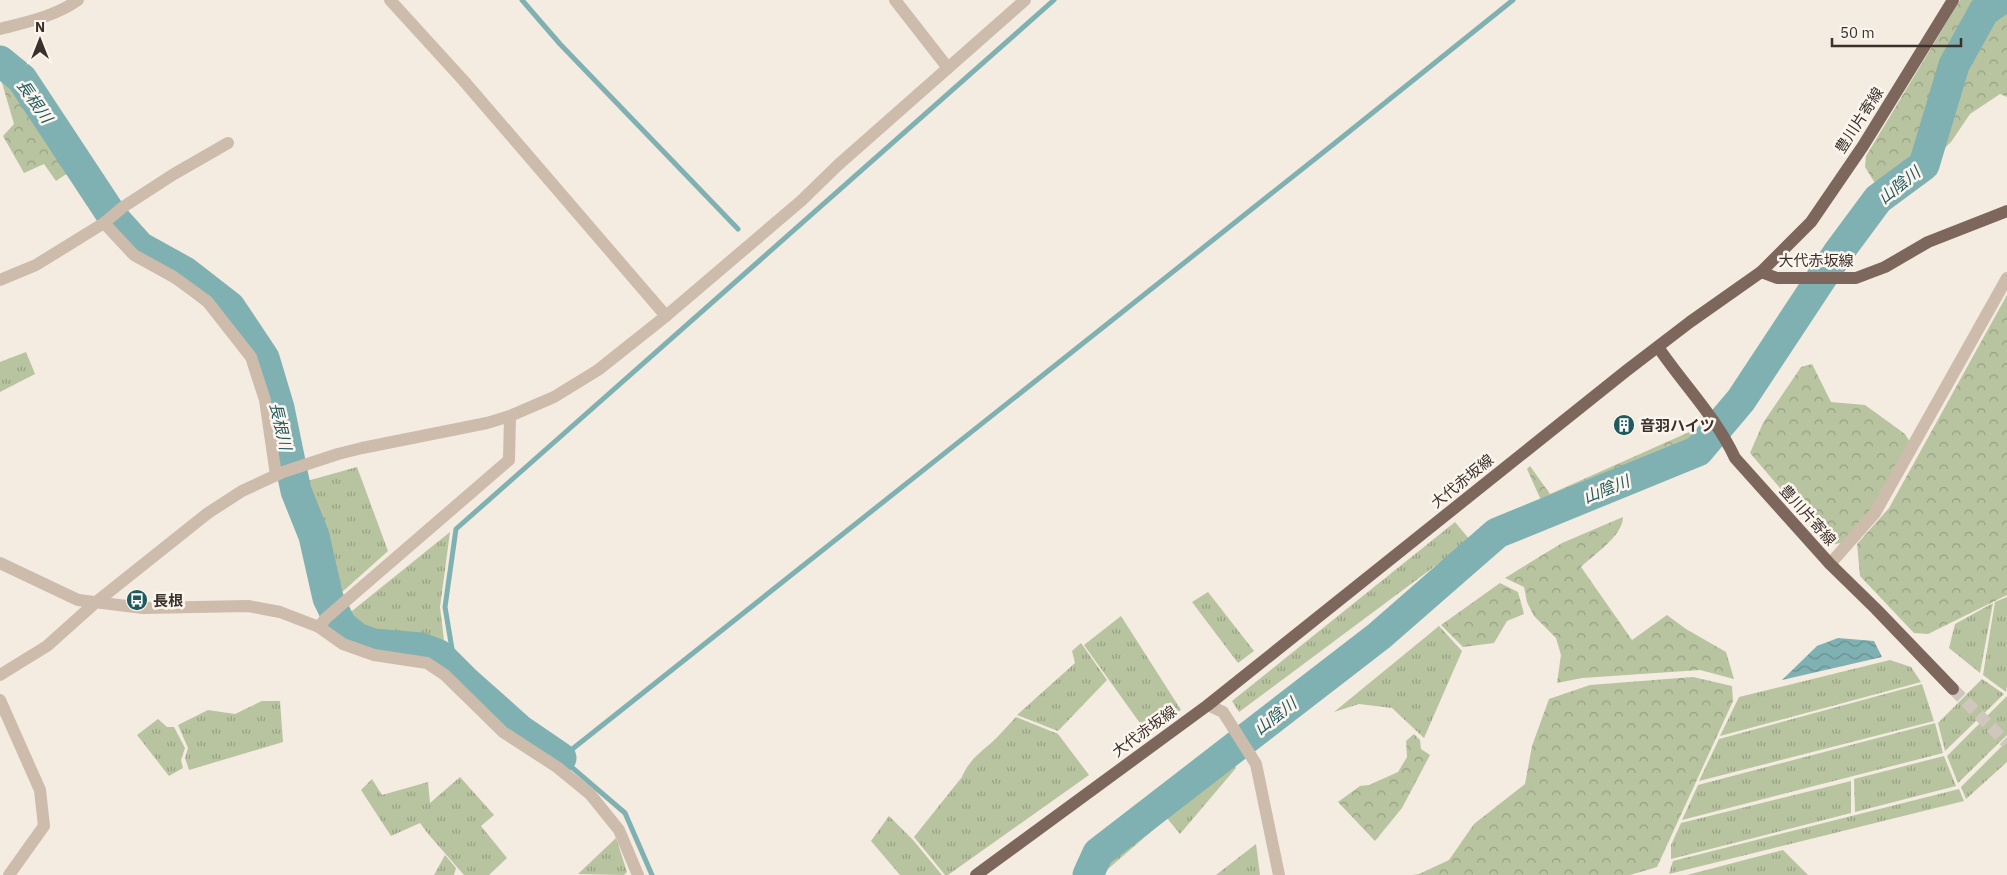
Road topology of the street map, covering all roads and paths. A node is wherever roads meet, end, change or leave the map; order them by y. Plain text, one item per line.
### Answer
1 (78, 0) edge
2 (390, 0) edge
3 (895, 0) edge
4 (1025, 0) edge
5 (1954, 0) edge
6 (0, 29) edge
7 (948, 68) junction
8 (228, 143) dead end
9 (2007, 210) edge
10 (104, 223) junction
11 (1762, 272) junction
12 (2007, 278) edge
13 (0, 280) edge
14 (666, 316) junction
15 (1658, 347) junction
16 (510, 416) junction
17 (279, 474) junction
18 (0, 563) edge
19 (1830, 564) junction
20 (95, 603) junction
21 (323, 623) junction
22 (0, 675) edge
23 (1953, 689) tunnel mouth
24 (0, 700) edge
25 (1208, 705) junction
26 (9, 875) edge
27 (638, 875) edge
28 (976, 875) edge
29 (1279, 875) edge

1 - 6 street
2 - 14 street
3 - 7 street
4 - 7 street
5 - 11 main road, 豊川片寄線
7 - 14 street
8 - 10 street
9 - 11 main road, 大代赤坂線
10 - 13 street
10 - 17 street
11 - 15 main road, 大代赤坂線
12 - 19 street
14 - 16 street
15 - 19 main road, 豊川片寄線
15 - 25 main road, 大代赤坂線
16 - 17 street
16 - 21 street
17 - 20 street
18 - 20 street
19 - 23 main road, 豊川片寄線
20 - 21 street
20 - 22 street
21 - 27 street
24 - 26 street
25 - 28 main road, 大代赤坂線
25 - 29 street

